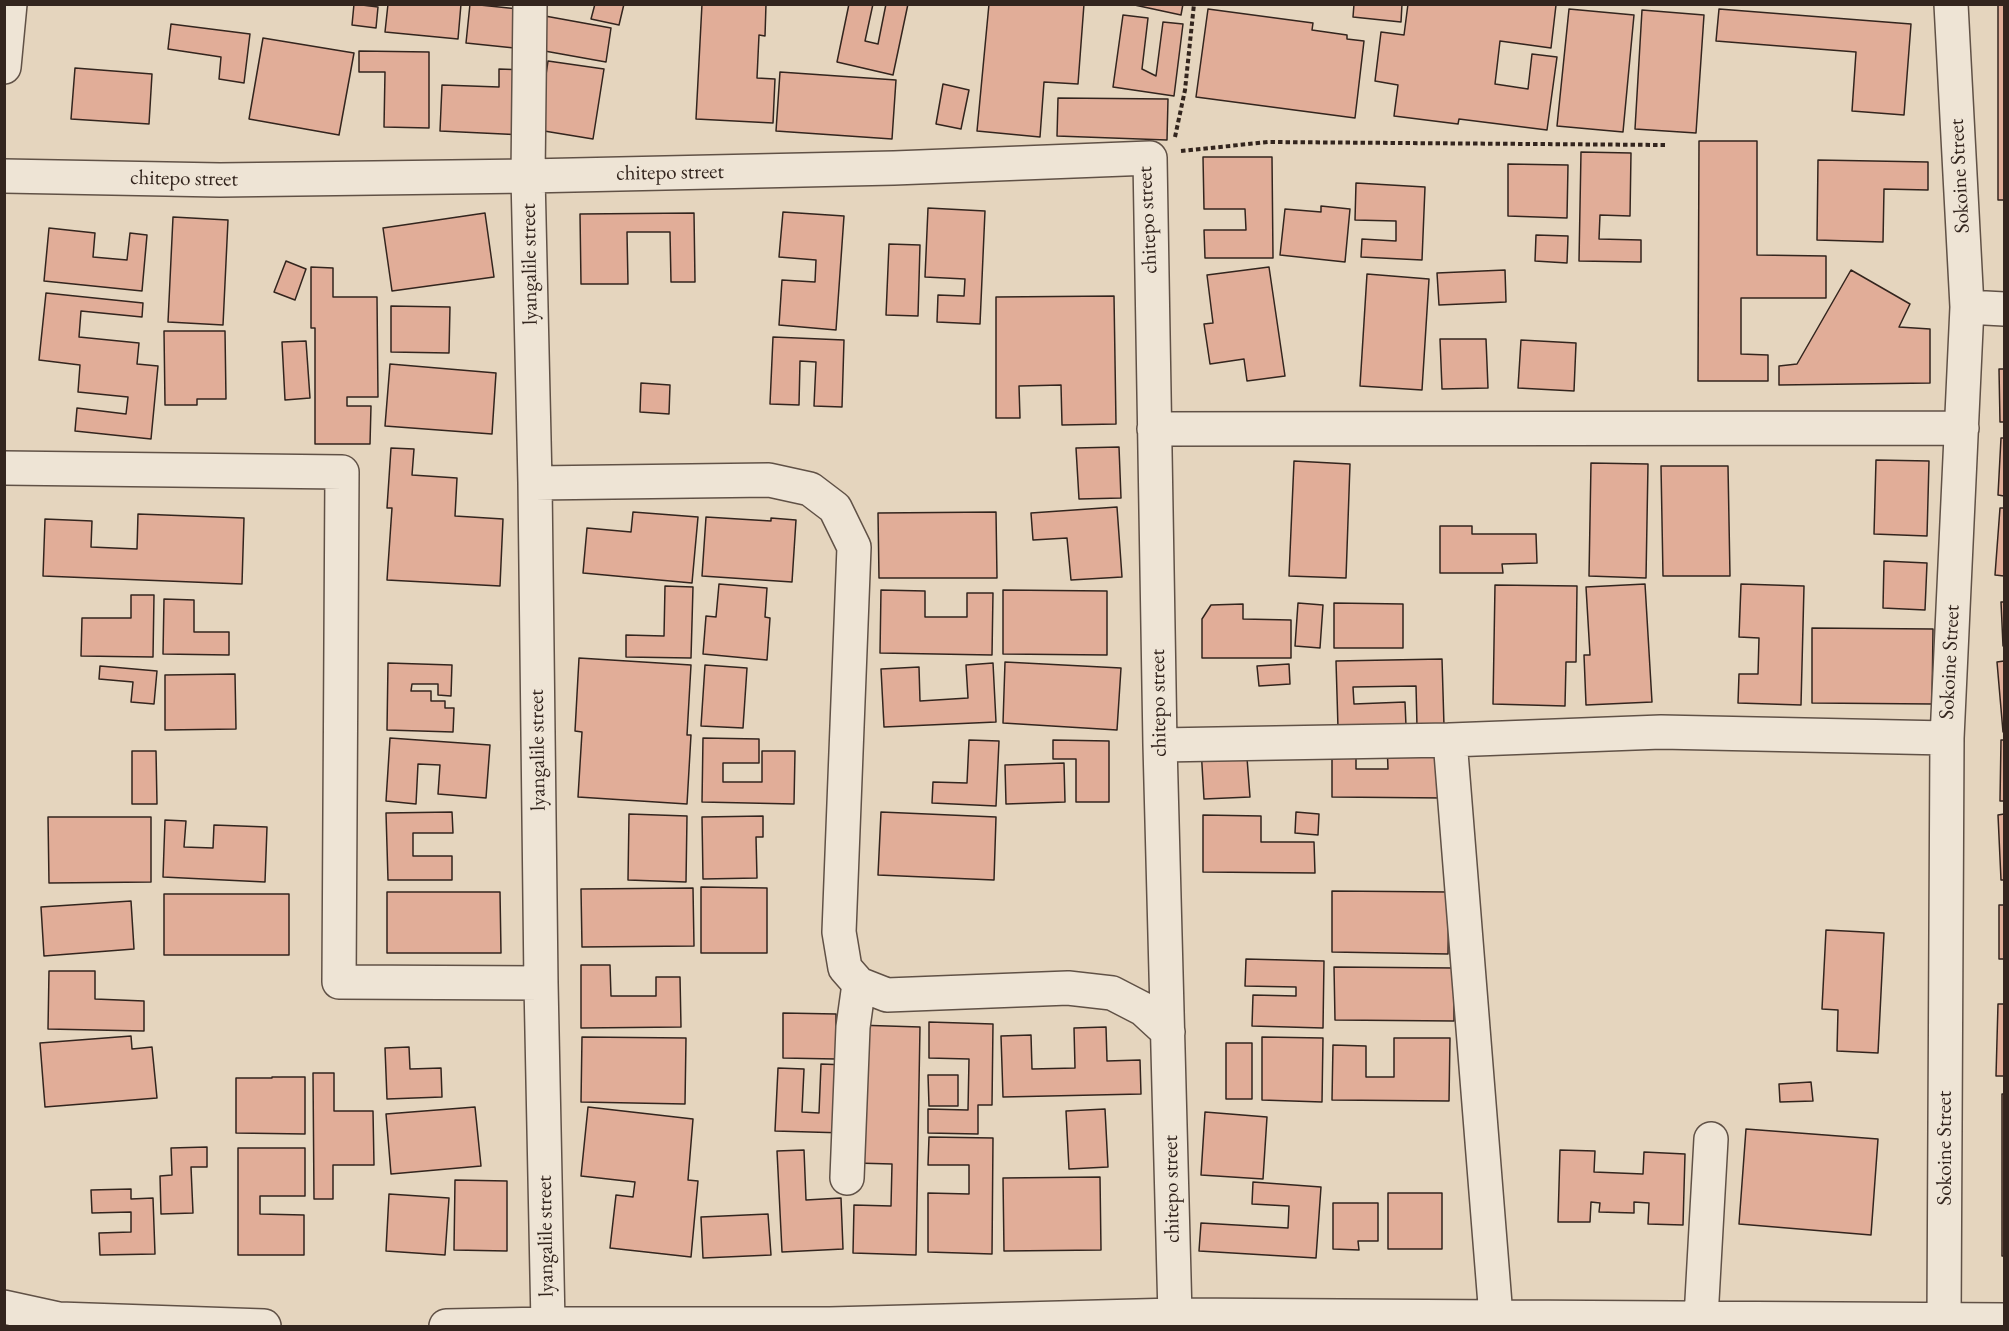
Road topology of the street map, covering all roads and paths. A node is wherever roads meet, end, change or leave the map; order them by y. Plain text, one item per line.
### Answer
1 (10, 4) edge
2 (530, 4) edge
3 (1194, 4) edge
4 (1952, 4) edge
5 (4, 67) edge
6 (1666, 145) dead end
7 (1161, 155) junction
8 (4, 176) edge
9 (528, 176) junction
10 (1967, 308) junction
11 (2004, 309) edge
12 (1962, 428) junction
13 (1154, 429) junction
14 (4, 468) edge
15 (534, 483) junction
16 (1947, 738) junction
17 (1450, 740) junction
18 (1160, 745) junction
19 (541, 983) junction
20 (859, 984) junction
21 (1168, 1032) junction
22 (1711, 1139) dead end
23 (847, 1178) dead end
24 (4, 1307) edge
25 (1175, 1314) junction
26 (1496, 1317) junction
27 (1701, 1318) junction
28 (1331, 1321) edge
29 (1975, 1322) edge
30 (548, 1324) junction
31 (829, 1325) edge
32 (264, 1326) edge
33 (446, 1326) edge

1 - 5 street
2 - 9 street, lyangalile street
3 - 7 path
4 - 10 street, Sokoine Street
6 - 7 path
7 - 9 street, chitepo street
7 - 13 street, chitepo street
8 - 9 street, chitepo street
9 - 15 street, lyangalile street
10 - 11 street
10 - 12 street, Sokoine Street
12 - 13 street
12 - 16 street, Sokoine Street
13 - 18 street, chitepo street
14 - 19 street
15 - 19 street, lyangalile street
15 - 20 street
16 - 17 street
16 - 29 street, Sokoine Street
17 - 18 street
17 - 26 street
18 - 21 street, chitepo street
19 - 30 street, lyangalile street
20 - 21 street
20 - 23 street
21 - 25 street, chitepo street
22 - 27 street
24 - 32 street
25 - 28 street
25 - 31 street
26 - 27 street
26 - 28 street
27 - 29 street
30 - 31 street
30 - 33 street

